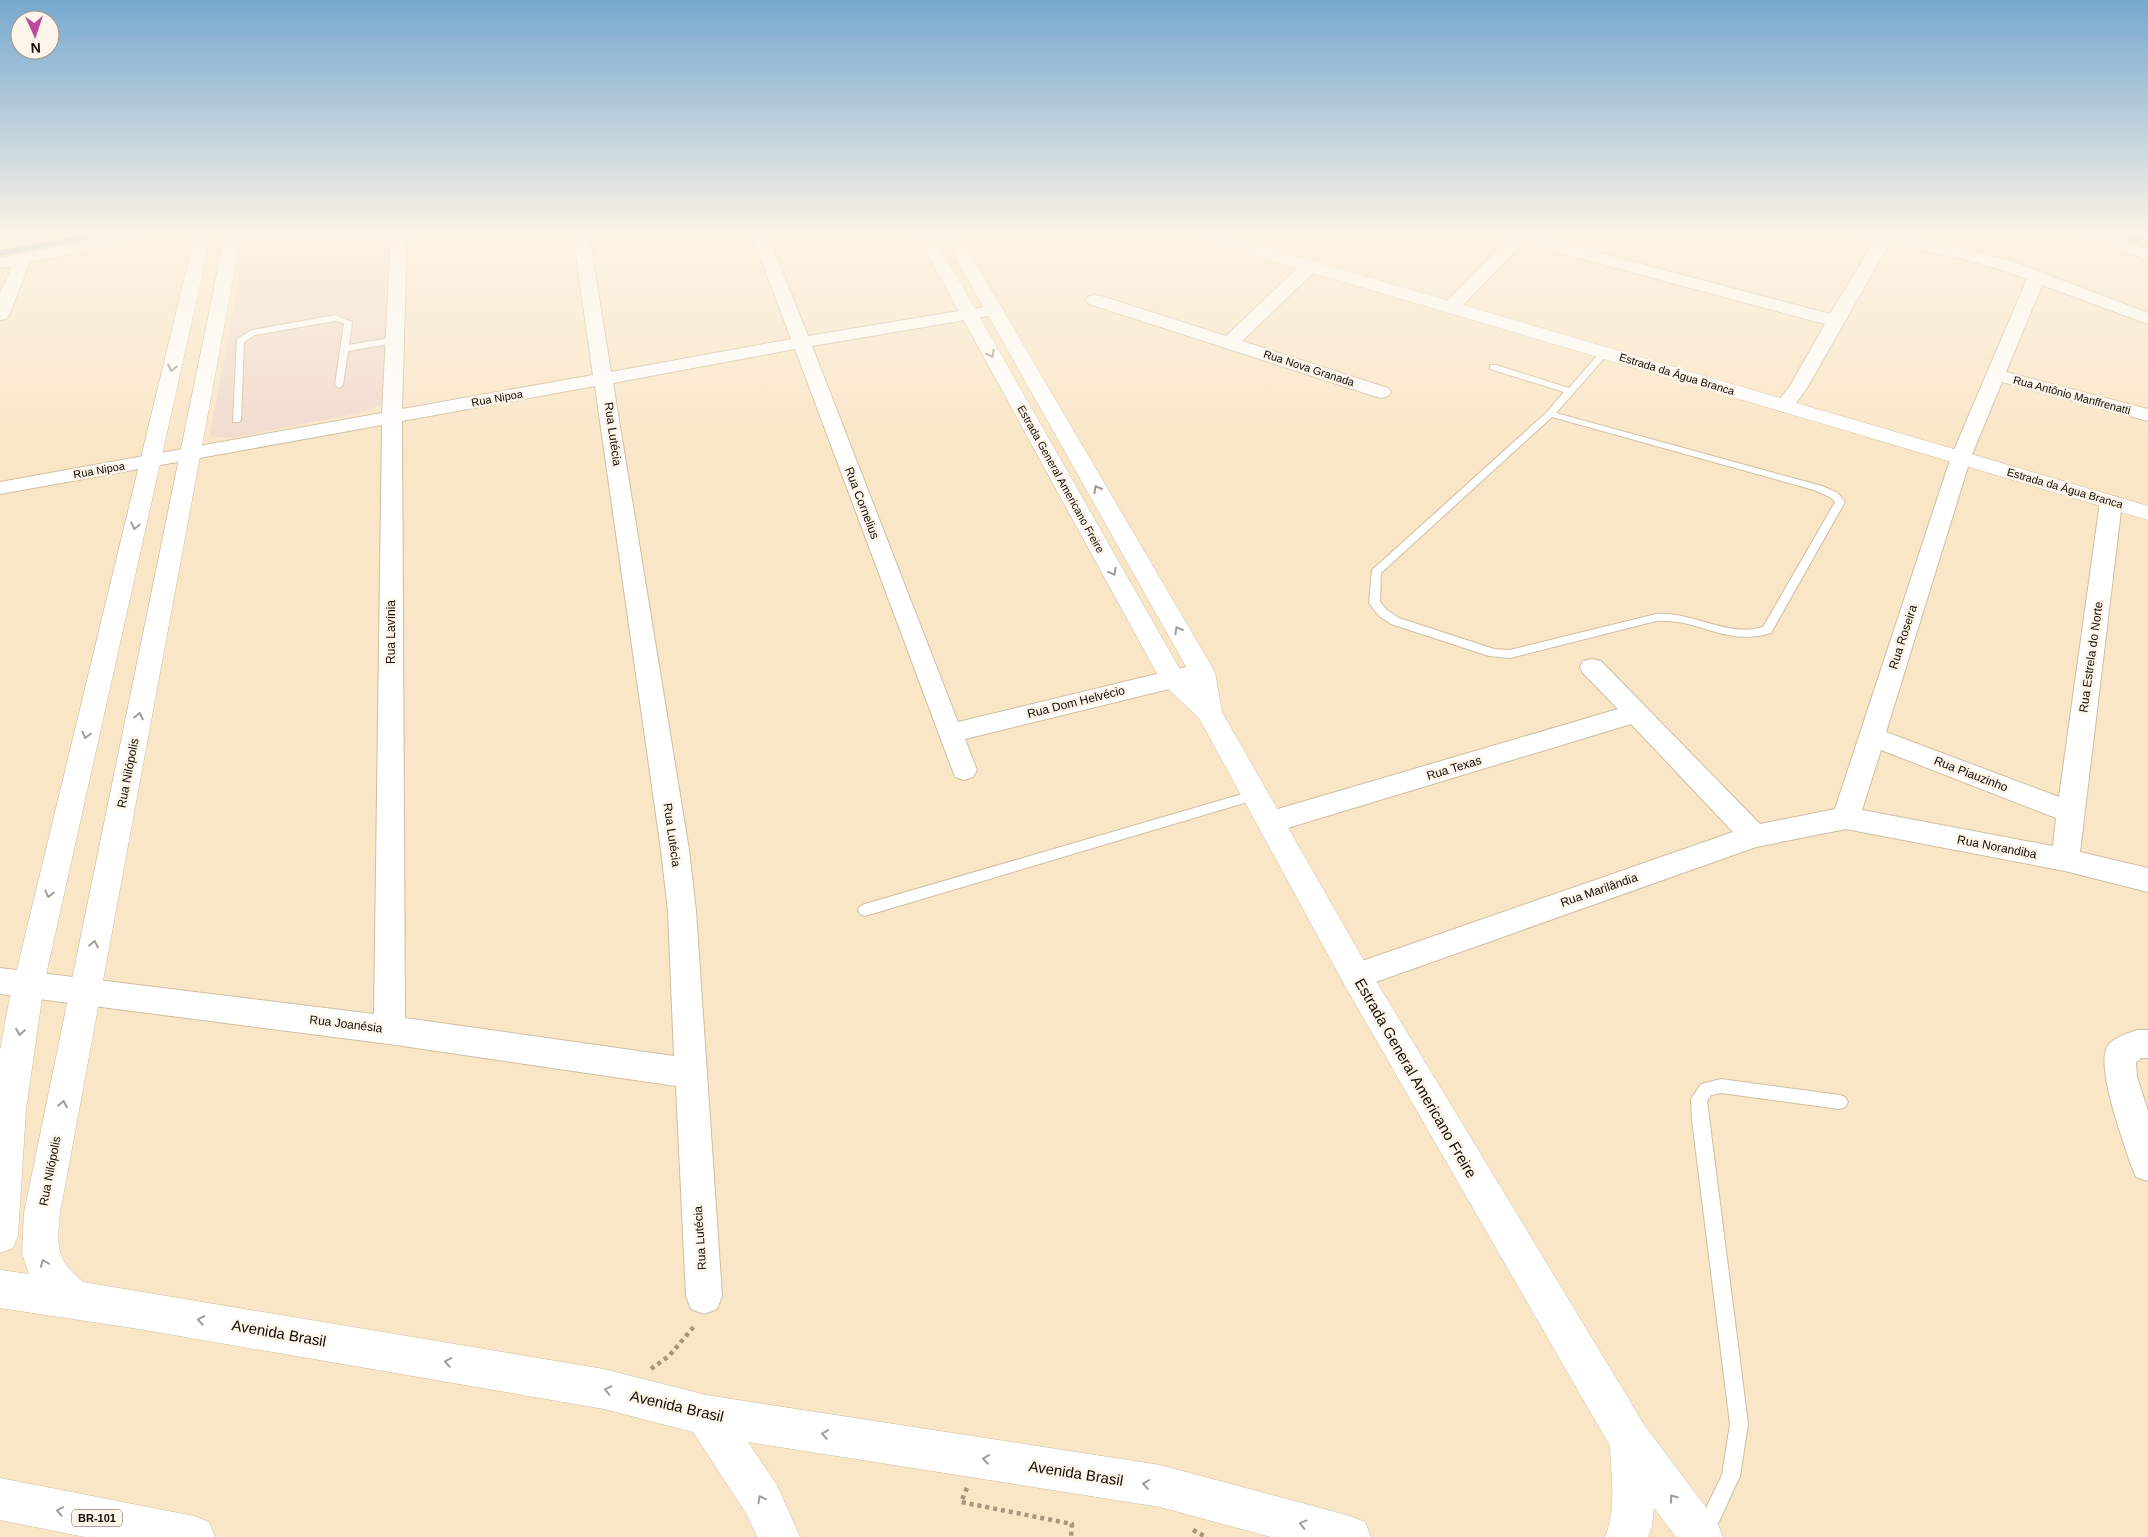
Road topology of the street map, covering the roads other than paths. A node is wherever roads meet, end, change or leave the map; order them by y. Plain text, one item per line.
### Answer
1 (186, 307) edge
2 (219, 307) edge
3 (396, 307) edge
4 (593, 307) edge
5 (787, 307) edge
6 (964, 307) edge
7 (993, 307) edge
8 (1117, 307) edge
9 (1267, 307) edge
10 (1447, 307) edge
11 (1781, 307) edge
12 (1843, 307) edge
13 (2025, 307) edge
14 (2116, 307) edge
15 (1451, 308) joint
16 (995, 310) junction
17 (968, 314) junction
18 (2148, 319) edge
19 (1834, 321) junction
20 (213, 337) junction
21 (395, 340) junction
22 (800, 342) junction
23 (1230, 342) junction
24 (178, 343) junction
25 (343, 349) junction
26 (1605, 352) junction
27 (1493, 367) dead end
28 (1997, 375) junction
29 (605, 379) junction
30 (340, 385) dead end
31 (1570, 391) junction
32 (1381, 392) dead end
33 (1784, 406) junction
34 (198, 410) junction
35 (1550, 414) junction
36 (2148, 415) edge
37 (161, 416) junction
38 (392, 417) junction
39 (236, 420) dead end
40 (190, 454) junction
41 (1961, 457) junction
42 (150, 460) junction
43 (0, 488) edge
44 (2112, 502) junction
45 (2148, 513) edge
46 (1592, 667) dead end
47 (1202, 672) junction
48 (1173, 679) junction
49 (1210, 712) junction
50 (1636, 713) junction
51 (950, 733) junction
52 (1871, 736) junction
53 (964, 770) dead end
54 (1264, 809) junction
55 (2070, 812) junction
56 (1846, 818) junction
57 (1754, 836) junction
58 (2065, 860) junction
59 (2148, 880) edge
60 (865, 910) dead end
61 (1356, 976) junction
62 (14, 983) edge
63 (85, 991) junction
64 (389, 1030) junction
65 (2148, 1044) edge
66 (691, 1072) junction
67 (1840, 1102) dead end
68 (3, 1138) edge
69 (2148, 1165) edge
70 (0, 1235) edge
71 (0, 1289) edge
72 (704, 1296) road end
73 (74, 1300) junction
74 (0, 1310) edge
75 (706, 1415) junction
76 (1630, 1441) junction
77 (0, 1499) edge
78 (194, 1537) edge
79 (779, 1537) edge
80 (1350, 1537) edge
81 (1626, 1537) edge
82 (1702, 1537) edge

1 - 24 main road
2 - 20 main road, Rua Nilópolis
3 - 21 street, Rua Lavínia
4 - 29 street, Rua Lutécia
5 - 22 street, Rua Cornelius
6 - 17 main road, Estrada General Americano Freire
7 - 16 main road, Estrada General Americano Freire
8 - 23 street, Rua Nova Granada
9 - 23 street
10 - 15 main road, Estrada da Água Branca
11 - 19 street
12 - 19 street
13 - 28 street, Rua Roseira
14 - 18 street
15 - 26 main road, Estrada da Água Branca
16 - 17 street, Rua Nipoa
47 -> 16 main road, Estrada General Americano Freire
17 - 22 street, Rua Nipoa
17 -> 48 main road, Estrada General Americano Freire
19 - 33 street
20 - 24 main road
20 - 34 main road, Rua Nilópolis
21 - 25 lane
21 - 38 street, Rua Lavínia
22 - 29 street, Rua Nipoa
22 - 51 street, Rua Cornelius
23 - 32 street, Rua Nova Granada
24 -> 37 main road
25 - 30 lane
25 - 39 lane
26 - 31 lane
26 - 33 main road, Estrada da Água Branca
27 - 31 lane
28 - 36 street, Rua Antônio Manffrenatti
28 - 41 street, Rua Roseira
29 - 38 street, Rua Nipoa
29 - 66 street, Rua Lutécia
31 - 35 lane
33 - 41 main road, Estrada da Água Branca
34 - 37 main road
34 - 40 main road, Rua Nilópolis
35 - 35 lane
37 - 42 main road
38 - 40 street, Rua Nipoa
38 - 64 street, Rua Lavínia
40 - 42 street, Rua Nipoa
63 -> 40 main road, Rua Nilópolis
41 - 44 main road, Estrada da Água Branca
41 - 52 street, Rua Roseira
42 - 43 street, Rua Nipoa
42 -> 62 main road
44 - 45 main road, Estrada da Água Branca
44 - 55 street, Rua Estrela do Norte
46 - 50 street
47 - 48 street, Rua Dom Helvécio
47 - 49 main road, Estrada General Americano Freire
48 - 49 main road, Estrada General Americano Freire
48 - 51 street, Rua Dom Helvécio
49 - 54 main road, Estrada General Americano Freire
50 - 54 street, Rua Texas
50 - 57 street
51 - 53 street, Rua Cornelius
52 - 55 street, Rua Piauzinho
52 - 56 street, Rua Roseira
54 - 60 lane
54 - 61 main road, Estrada General Americano Freire
55 - 58 street, Rua Estrela do Norte
56 - 57 street, Rua Marilândia
56 - 58 street, Rua Norandiba
57 - 61 street, Rua Marilândia
58 - 59 street, Rua Norandiba
61 - 76 main road, Estrada General Americano Freire
62 - 63 street, Rua Joanésia
62 -> 68 main road
63 - 64 street, Rua Joanésia
73 -> 63 main road, Rua Nilópolis
64 - 66 street, Rua Joanésia
65 - 69 street
66 - 72 street, Rua Lutécia
67 - 82 lane
68 - 70 main road
71 - 73 main road, Avenida Brasil
73 - 74 main road
75 -> 73 main road, Avenida Brasil
79 -> 75 main road
80 -> 75 main road, Avenida Brasil
76 - 81 main road, Estrada General Americano Freire
82 -> 76 main road, Estrada General Americano Freire
78 -> 77 main road, BR-101

